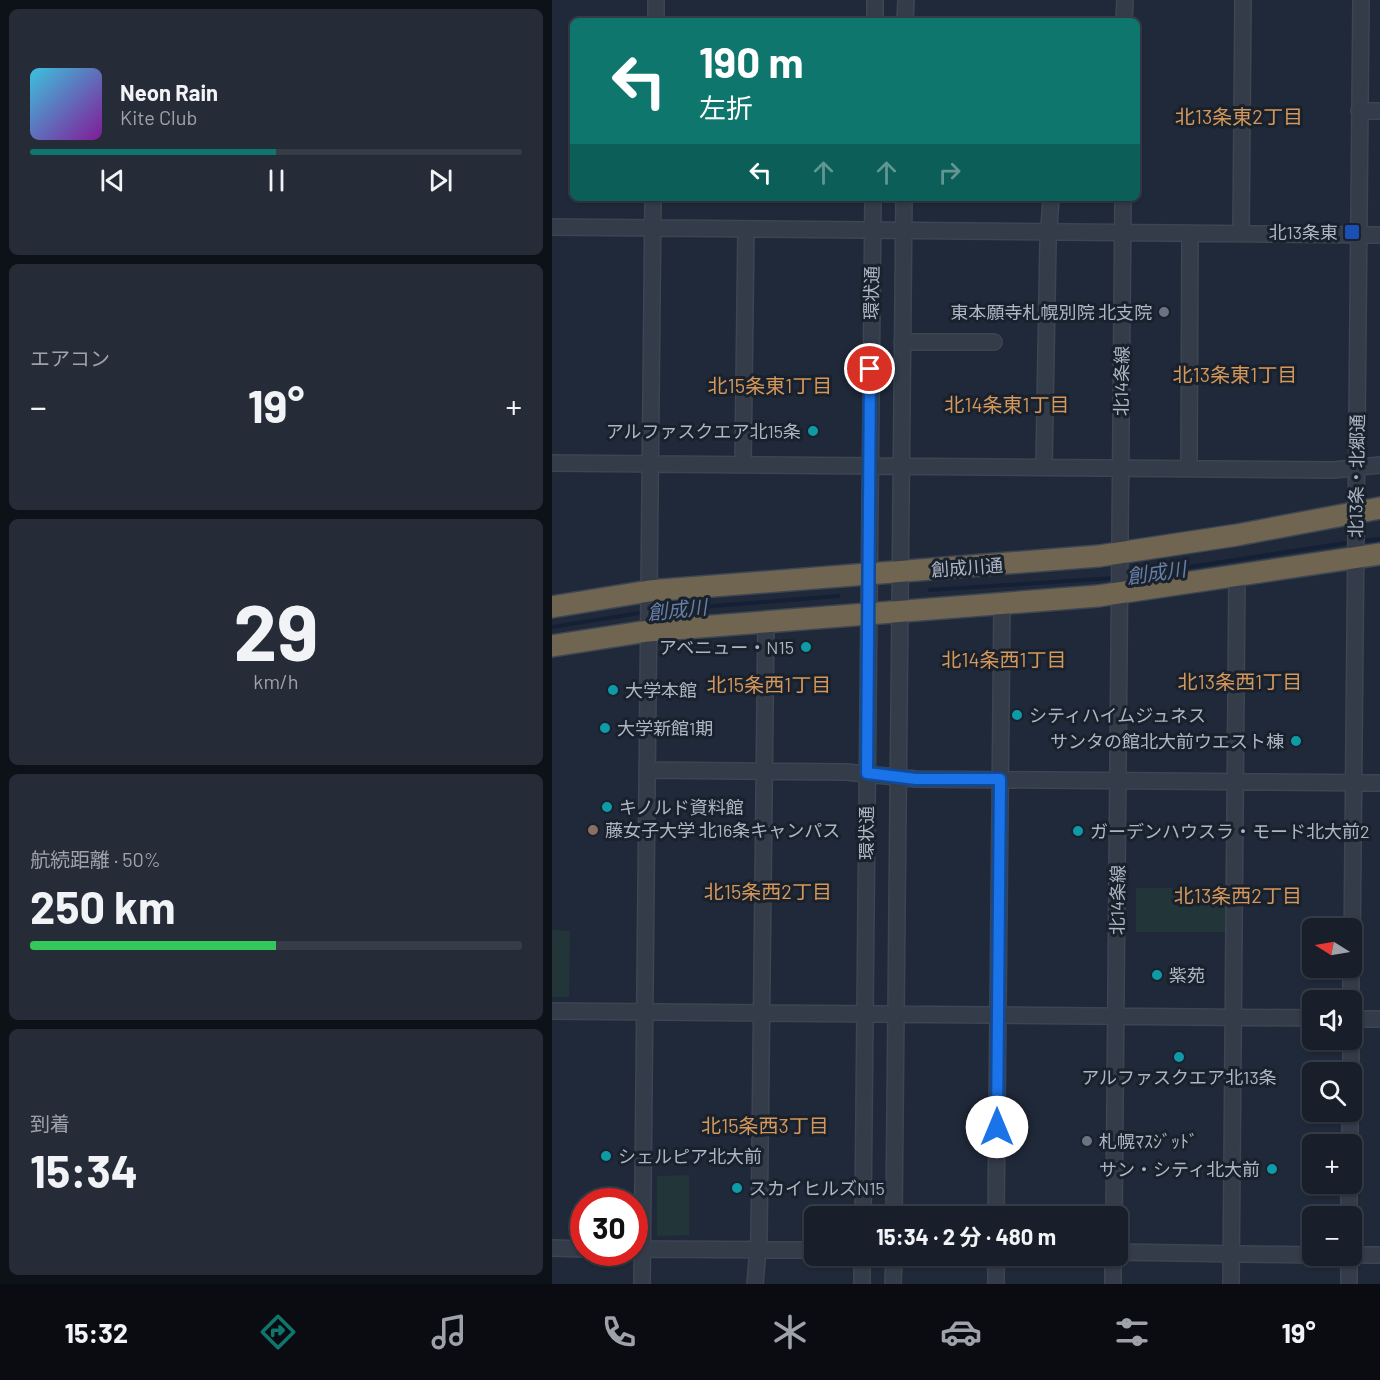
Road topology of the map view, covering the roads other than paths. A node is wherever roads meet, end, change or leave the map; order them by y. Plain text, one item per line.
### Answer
1 (656, 0) edge
2 (875, 0) edge
3 (906, 0) edge
4 (1125, 0) edge
5 (1244, 0) edge
6 (1361, 0) edge
7 (656, 18) edge
8 (875, 18) edge
9 (905, 18) edge
10 (1124, 18) edge
11 (1359, 111) junction
12 (1380, 111) edge
13 (653, 201) edge
14 (873, 201) edge
15 (904, 201) edge
16 (1051, 201) edge
17 (1123, 201) edge
18 (552, 227) edge
19 (652, 228) junction
20 (746, 229) junction
21 (871, 230) junction
22 (904, 230) junction
23 (1050, 232) junction
24 (1123, 232) junction
25 (1190, 233) junction
26 (1241, 233) junction
27 (1358, 235) junction
28 (1380, 235) edge
29 (902, 342) junction
30 (994, 342) dead end
31 (552, 463) edge
32 (649, 464) junction
33 (743, 465) junction
34 (1380, 465) edge
35 (869, 466) junction
36 (901, 467) junction
37 (1044, 467) junction
38 (1121, 467) junction
39 (1189, 468) junction
40 (1356, 468) junction
41 (1380, 508) edge
42 (1355, 521) junction
43 (1355, 551) junction
44 (1380, 554) edge
45 (1120, 559) junction
46 (899, 570) junction
47 (868, 572) junction
48 (1238, 575) junction
49 (1119, 589) junction
50 (649, 596) junction
51 (1002, 604) junction
52 (552, 607) edge
53 (899, 611) junction
54 (868, 612) junction
55 (766, 621) junction
56 (648, 625) junction
57 (552, 646) edge
58 (647, 770) junction
59 (764, 771) junction
60 (867, 773) junction
61 (898, 777) junction
62 (1000, 779) junction
63 (1118, 780) junction
64 (1235, 782) junction
65 (1353, 783) junction
66 (1380, 783) edge
67 (1352, 918) edge
68 (552, 1011) edge
69 (644, 1012) junction
70 (763, 1013) junction
71 (865, 1014) junction
72 (896, 1015) junction
73 (998, 1016) junction
74 (1116, 1016) junction
75 (1234, 1018) junction
76 (1302, 1018) edge
77 (1362, 1019) edge
78 (1380, 1019) edge
79 (640, 1188) edge
80 (863, 1206) edge
81 (894, 1206) edge
82 (996, 1206) edge
83 (1114, 1206) edge
84 (552, 1248) edge
85 (570, 1248) edge
86 (648, 1249) edge
87 (757, 1250) junction
88 (804, 1250) edge
89 (1128, 1252) edge
90 (1231, 1254) junction
91 (1302, 1254) edge
92 (1362, 1255) edge
93 (1380, 1255) edge
94 (640, 1266) edge
95 (862, 1266) edge
96 (894, 1266) edge
97 (996, 1266) edge
98 (1113, 1266) edge
99 (1349, 1266) edge
100 (642, 1284) edge
101 (755, 1284) edge
102 (862, 1284) edge
103 (893, 1284) edge
104 (996, 1284) edge
105 (1113, 1284) edge
106 (1231, 1284) edge
107 (1348, 1284) edge

1 - 7 street
2 - 8 street
3 - 9 street
4 - 10 street
5 - 26 street
6 - 11 street, 北13条・北郷通
11 - 12 street
11 - 27 street, 北13条・北郷通
13 - 19 street
14 - 21 street, 環状通
15 - 22 street, 環状通
16 - 23 street
17 - 24 street, 北14条線
18 - 19 street
19 - 20 street
19 - 32 street
20 - 21 street
20 - 33 street
21 - 22 street
21 - 35 street, 環状通
22 - 23 street
22 - 29 street, 環状通
23 - 24 street
23 - 37 street
24 - 25 street
24 - 38 street, 北14条線
25 - 26 street
25 - 39 street
26 - 27 street
27 - 28 street
27 - 40 street, 北13条・北郷通
29 - 30 street
29 - 36 street, 環状通
31 - 32 street
32 - 33 street
32 - 50 street
33 - 35 street
34 - 40 street
35 - 36 street
35 - 47 street, 環状通
36 - 37 street
36 - 46 street, 環状通
37 - 38 street
38 - 39 street
38 - 45 street, 北14条線
39 - 40 street
40 - 42 street, 北13条・北郷通
41 - 42 highway, 創成川通
42 - 43 street, 北13条・北郷通
42 - 45 highway, 創成川通
43 - 44 highway
43 - 48 highway
43 - 65 street, 北13条・北郷通
45 - 46 highway, 創成川通
45 - 49 street, 北14条線
46 - 47 highway, 創成川通
46 - 53 street, 環状通
47 - 50 highway, 創成川通
47 - 54 street, 環状通
48 - 49 highway
48 - 64 street
49 - 51 highway
49 - 63 street, 北14条線
50 - 52 highway, 創成川通
50 - 56 street
51 - 53 highway
51 - 62 street
53 - 54 highway
53 - 61 street, 環状通
54 - 55 highway
54 - 60 street, 環状通
55 - 56 highway
55 - 59 street
56 - 57 highway
56 - 58 street
58 - 59 street
58 - 69 street
59 - 60 street
59 - 70 street
60 - 61 street
60 - 71 street, 環状通
61 - 62 street
61 - 72 street, 環状通
62 - 63 street
62 - 73 street
63 - 64 street
63 - 74 street, 北14条線
64 - 65 street
64 - 75 street
65 - 66 street
65 - 67 street, 北13条・北郷通
68 - 69 street
69 - 70 street
69 - 79 street
70 - 71 street
70 - 87 street
71 - 72 street
71 - 80 street, 環状通
72 - 73 street
72 - 81 street, 環状通
73 - 74 street
73 - 82 street
74 - 75 street
74 - 83 street, 北14条線
75 - 76 street
75 - 90 street
77 - 78 street
84 - 85 street
86 - 87 street
87 - 88 street
87 - 101 street
89 - 90 street
90 - 91 street
90 - 106 street
92 - 93 street
94 - 100 street
95 - 102 street
96 - 103 street
97 - 104 street
98 - 105 street
99 - 107 street

